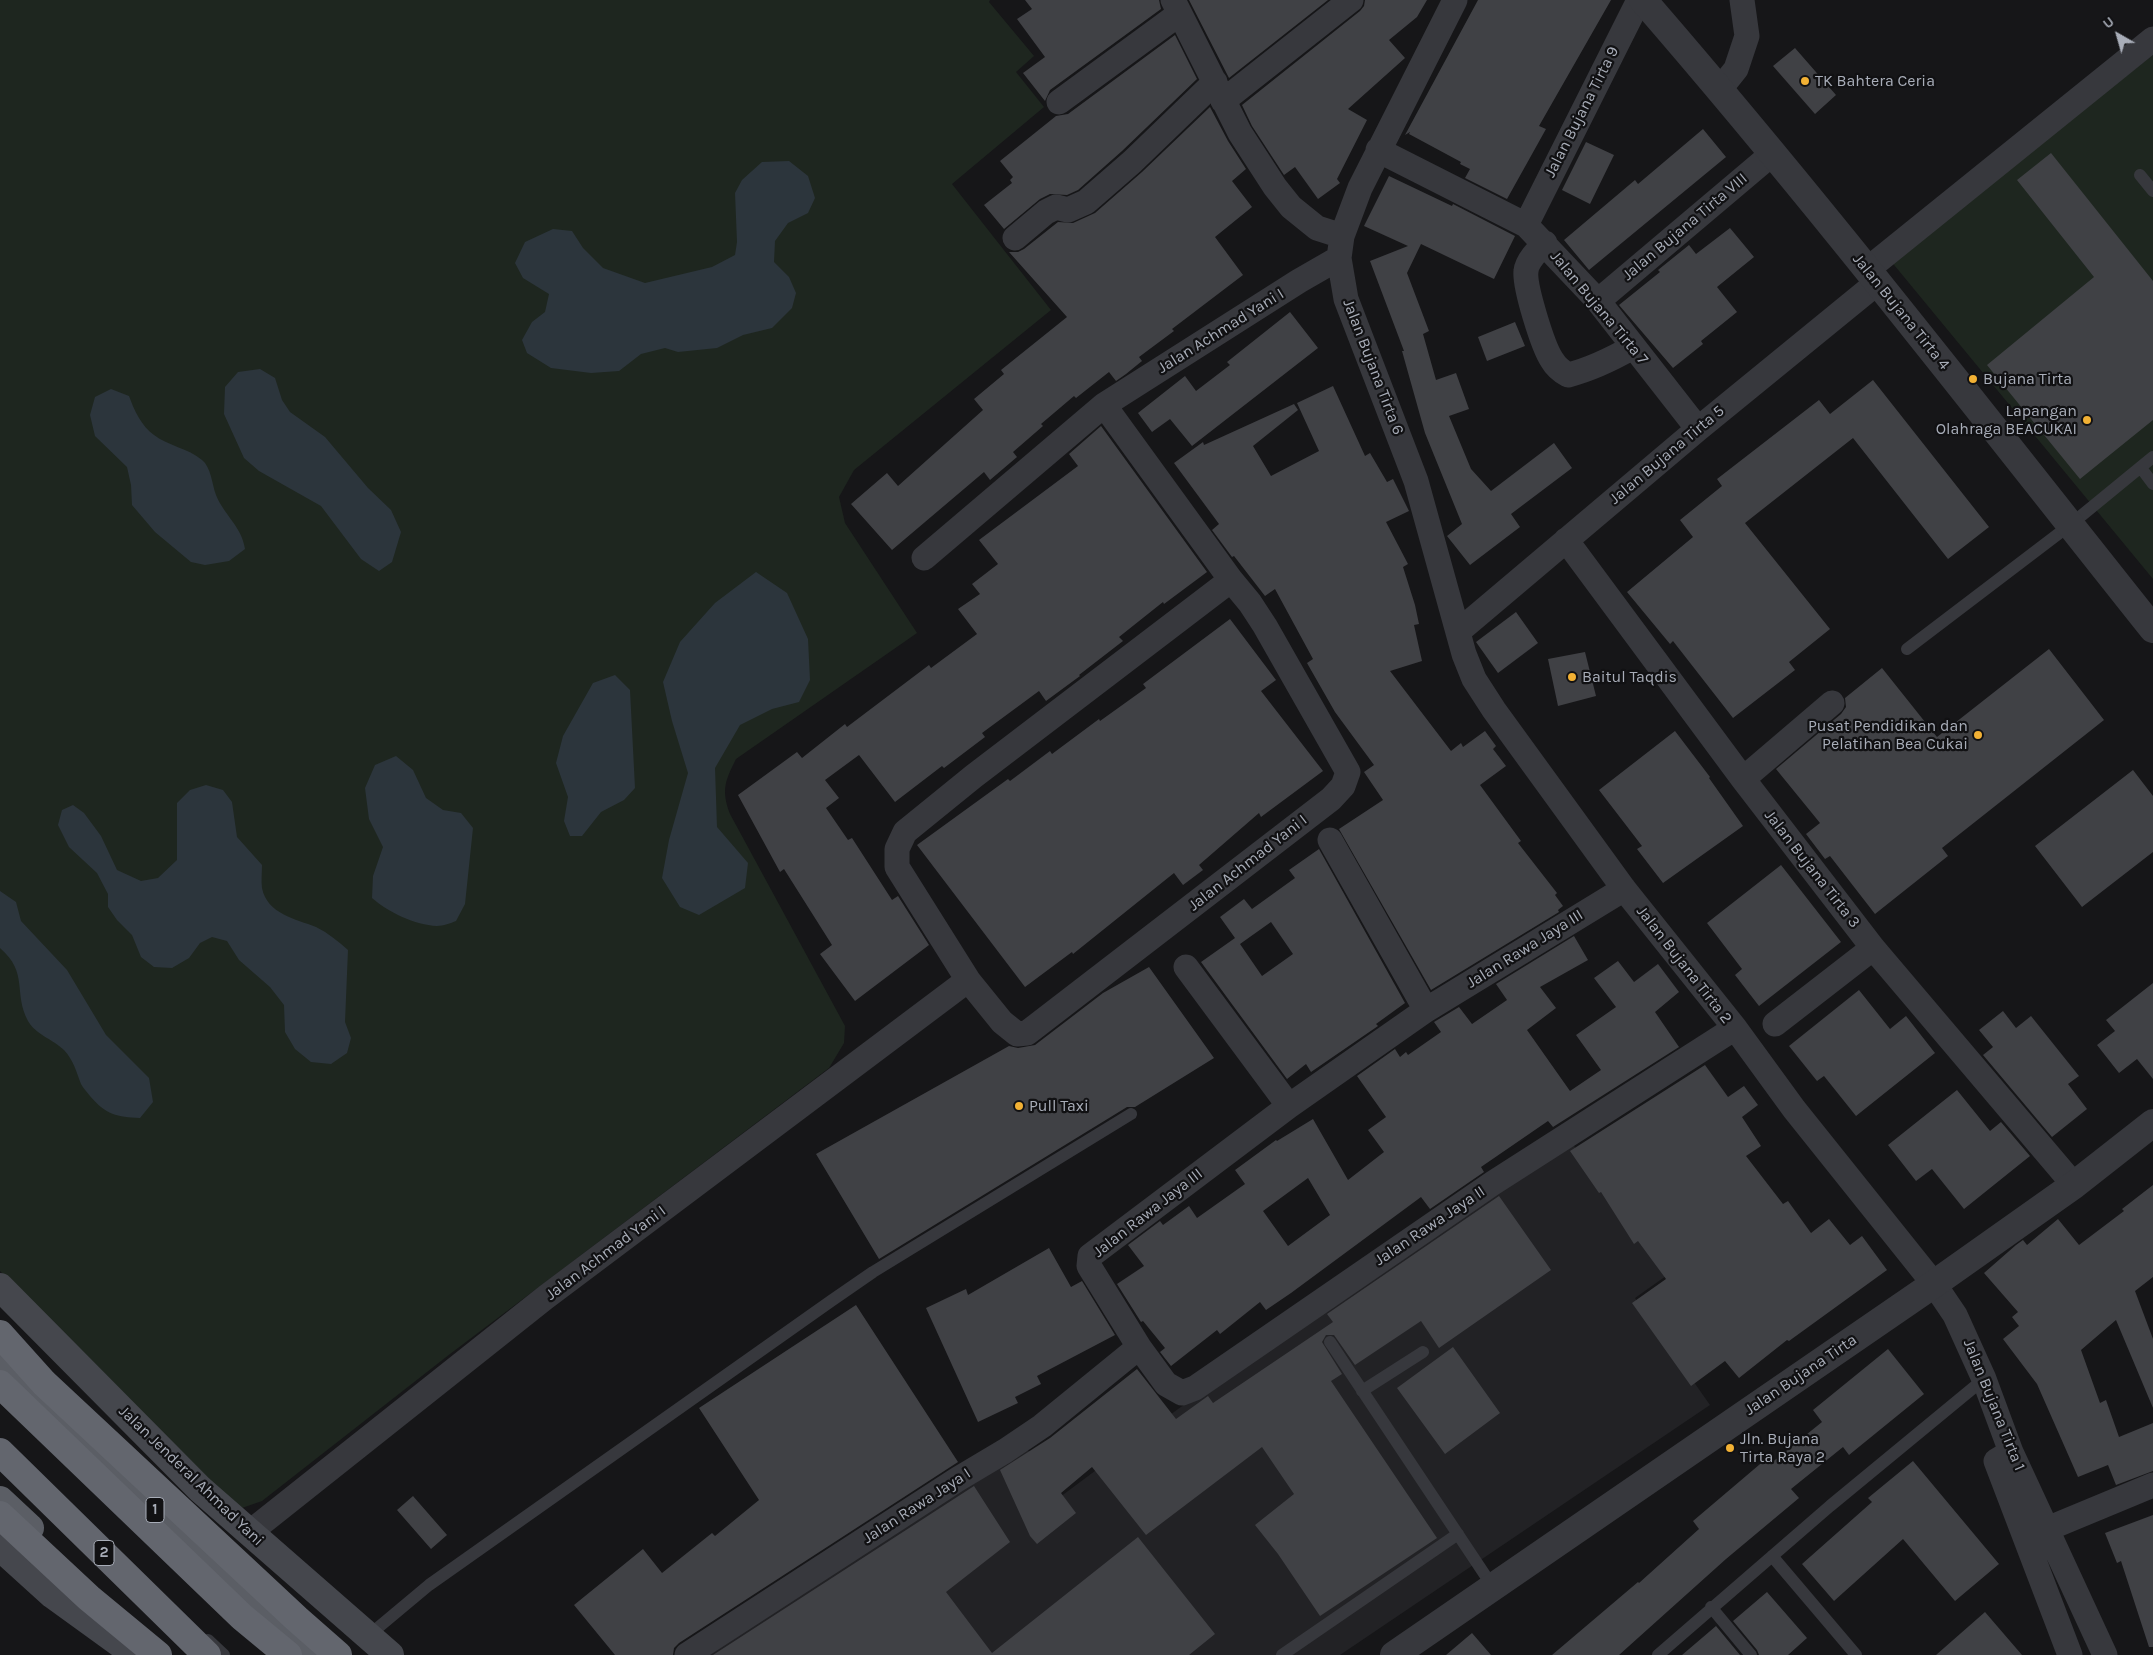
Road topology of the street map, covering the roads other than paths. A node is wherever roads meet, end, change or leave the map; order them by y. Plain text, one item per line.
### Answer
1 (1351, 0) edge
2 (1455, 0) edge
3 (1641, 0) edge
4 (1742, 0) edge
5 (1176, 7) edge
6 (2153, 39) edge
7 (1720, 89) junction
8 (1219, 92) junction
9 (1059, 102) dead end
10 (1378, 150) junction
11 (1772, 154) junction
12 (2140, 175) dead end
13 (2153, 191) edge
14 (1526, 225) junction
15 (1016, 238) dead end
16 (1545, 243) junction
17 (1341, 247) junction
18 (1873, 275) junction
19 (1598, 301) junction
20 (1633, 347) junction
21 (1104, 405) junction
22 (1698, 429) junction
23 (2153, 457) edge
24 (2140, 468) junction
25 (2153, 484) edge
26 (2070, 525) junction
27 (1566, 540) junction
28 (924, 558) dead end
29 (1231, 580) junction
30 (2153, 629) edge
31 (1459, 631) junction
32 (1908, 649) dead end
33 (1832, 703) dead end
34 (1742, 779) junction
35 (1330, 840) dead end
36 (1624, 889) junction
37 (1874, 948) junction
38 (1186, 967) dead end
39 (968, 980) junction
40 (1426, 1010) junction
41 (1775, 1024) dead end
42 (1734, 1028) junction
43 (1289, 1106) junction
44 (1131, 1114) dead end
45 (2153, 1123) edge
46 (2074, 1185) junction
47 (1934, 1284) junction
48 (0, 1287) edge
49 (0, 1334) edge
50 (1330, 1342) dead end
51 (1139, 1347) junction
52 (1423, 1352) dead end
53 (0, 1357) edge
54 (1984, 1378) junction
55 (0, 1384) edge
56 (0, 1390) edge
57 (1362, 1391) junction
58 (0, 1439) edge
59 (0, 1452) edge
60 (2011, 1452) junction
61 (2153, 1485) edge
62 (0, 1500) edge
63 (0, 1515) edge
64 (2047, 1529) junction
65 (249, 1533) junction
66 (1458, 1534) junction
67 (0, 1547) edge
68 (1772, 1556) junction
69 (1493, 1587) junction
70 (1712, 1607) junction
71 (368, 1636) junction
72 (1848, 1652) edge
73 (136, 1655) edge
74 (158, 1655) edge
75 (166, 1655) edge
76 (207, 1655) edge
77 (224, 1655) edge
78 (278, 1655) edge
79 (288, 1655) edge
80 (317, 1655) edge
81 (338, 1655) edge
82 (390, 1655) edge
83 (687, 1655) edge
84 (1282, 1655) edge
85 (1394, 1655) edge
86 (1658, 1655) edge
87 (1751, 1655) edge
88 (2070, 1655) edge
89 (2105, 1655) edge

1 - 8 street
2 - 10 street, Jalan Bujana Tirta 6
3 - 7 street, Jalan Bujana Tirta 4
3 - 14 street, Jalan Bujana Tirta 9
4 - 7 street
5 - 8 street
5 - 9 street
6 - 18 street, Jalan Bujana Tirta 5
7 - 11 street, Jalan Bujana Tirta 4
8 - 15 street
8 - 17 street
10 - 14 street, Jalan Bujana Tirta 7
10 - 17 street, Jalan Bujana Tirta 6
11 - 18 street, Jalan Bujana Tirta 4
11 - 19 street, Jalan Bujana Tirta VIII
12 - 13 lane
14 - 16 street, Jalan Bujana Tirta 7
16 - 19 street, Jalan Bujana Tirta 7
16 - 20 street
17 - 21 street, Jalan Achmad Yani I
17 - 31 street, Jalan Bujana Tirta 6
18 - 22 street, Jalan Bujana Tirta 5
18 - 26 street, Jalan Bujana Tirta 4
19 - 20 street, Jalan Bujana Tirta 7
20 - 22 street, Jalan Bujana Tirta 7
21 - 28 street, Jalan Achmad Yani I
21 - 29 street, Jalan Achmad Yani I
22 - 27 street, Jalan Bujana Tirta 5
23 - 24 lane
24 - 25 lane
24 - 26 lane
26 - 30 street, Jalan Bujana Tirta 4
26 - 32 lane
27 - 31 street, Jalan Bujana Tirta 5
27 - 34 street, Jalan Bujana Tirta 3
29 - 39 street, Jalan Achmad Yani I
29 - 39 street, Jalan Achmad Yani I
31 - 36 street, Jalan Bujana Tirta 2
33 - 34 street
34 - 37 street, Jalan Bujana Tirta 3
35 - 40 street
36 - 40 street, Jalan Rawa Jaya III
36 - 42 street, Jalan Bujana Tirta 2
37 - 41 street
37 - 46 street, Jalan Bujana Tirta 3
38 - 43 street
39 - 65 street, Jalan Achmad Yani I
40 - 43 street, Jalan Rawa Jaya III
42 - 47 street, Jalan Bujana Tirta 2
42 - 51 street, Jalan Rawa Jaya II
43 - 51 street, Jalan Rawa Jaya III
44 - 71 lane
45 - 46 street, Jalan Bujana Tirta
46 - 47 street, Jalan Bujana Tirta
47 - 54 street, Jalan Bujana Tirta 1
47 - 69 street, Jalan Bujana Tirta
48 - 65 main road, Jalan Jenderal Ahmad Yani
49 - 81 highway
50 - 57 lane
51 - 83 street, Jalan Rawa Jaya I
52 - 57 lane
53 - 80 highway, 1
54 - 60 street, Jalan Bujana Tirta 1
54 - 68 lane
55 - 79 highway
56 - 78 lane
57 - 66 lane
58 - 77 lane
59 - 76 highway, 2
60 - 64 street, Jalan Bujana Tirta 1
60 - 88 street
61 - 64 street
62 - 75 highway
63 - 74 highway
64 - 89 street, Jalan Bujana Tirta 1
65 - 71 main road, Jalan Jenderal Ahmad Yani
66 - 69 lane
66 - 84 lane
67 - 73 main road
68 - 70 lane
68 - 72 lane
69 - 85 street, Jalan Bujana Tirta
70 - 86 lane
70 - 87 lane
71 - 82 main road, Jalan Jenderal Ahmad Yani

